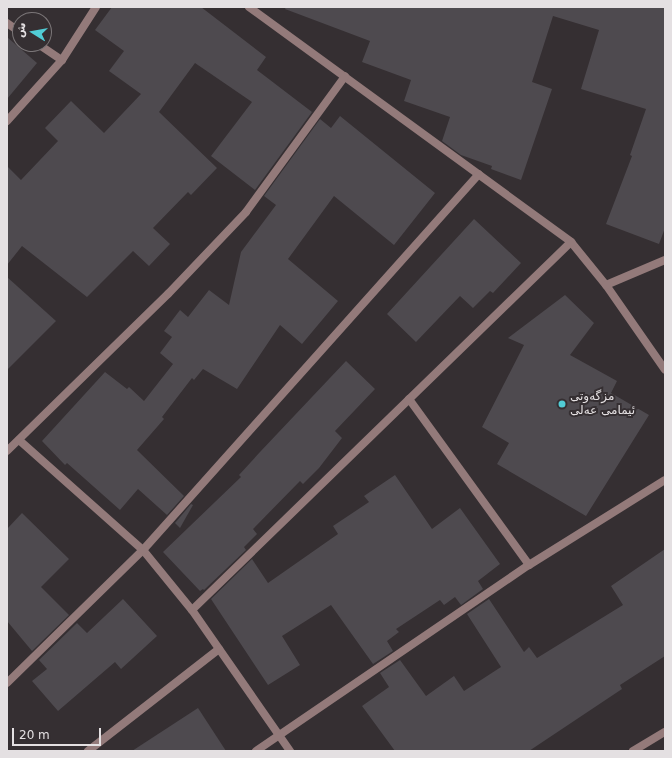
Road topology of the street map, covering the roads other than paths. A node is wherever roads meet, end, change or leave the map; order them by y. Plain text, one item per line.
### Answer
1 (96, 7) edge
2 (249, 7) edge
3 (50, 52) edge
4 (62, 60) junction
5 (345, 76) junction
6 (7, 121) edge
7 (479, 174) junction
8 (571, 242) junction
9 (665, 260) edge
10 (606, 285) junction
11 (665, 370) edge
12 (409, 399) junction
13 (19, 440) junction
14 (7, 451) edge
15 (665, 480) edge
16 (144, 550) junction
17 (529, 566) junction
18 (192, 610) junction
19 (219, 649) junction
20 (7, 684) edge
21 (665, 732) edge
22 (279, 735) junction
23 (88, 751) edge
24 (256, 751) edge
25 (290, 751) edge
26 (634, 751) edge

1 - 4 street
2 - 5 street
3 - 4 street
4 - 6 street
5 - 7 street
5 - 13 street
7 - 8 street
7 - 16 street
8 - 10 street
8 - 12 street
9 - 10 street
10 - 11 street
12 - 17 street
12 - 18 street
13 - 14 street
13 - 16 street
15 - 17 street
16 - 18 street
16 - 20 street
17 - 22 street
18 - 19 street
19 - 22 street
19 - 23 street
21 - 26 street
22 - 24 street
22 - 25 street

